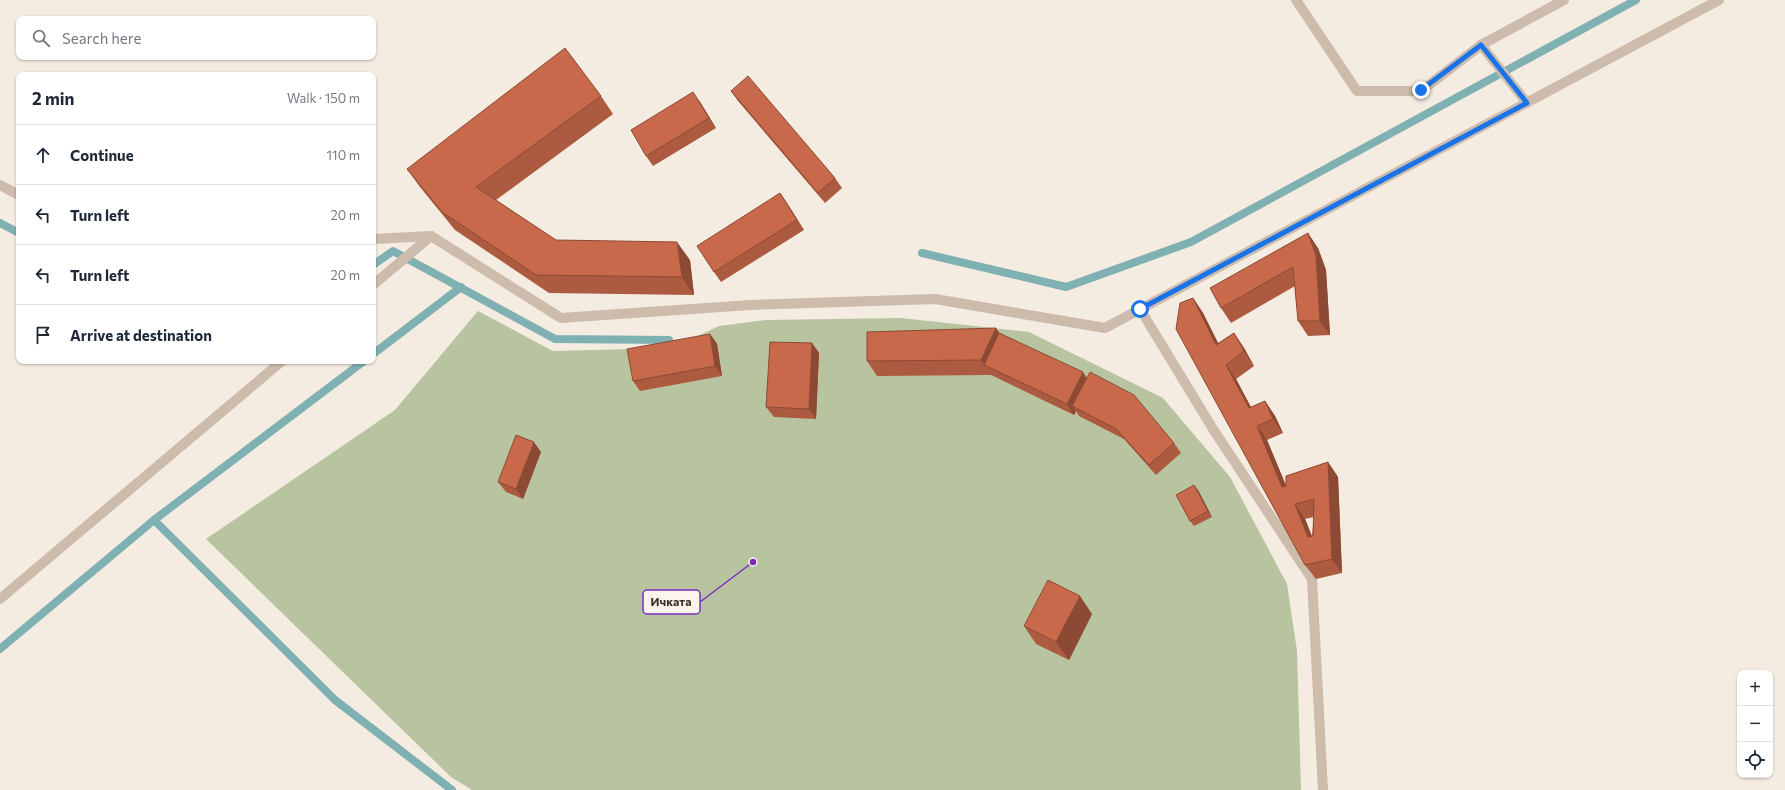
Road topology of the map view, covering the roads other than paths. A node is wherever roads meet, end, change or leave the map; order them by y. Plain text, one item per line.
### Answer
1 (1296, 0) edge
2 (1564, 0) edge
3 (1719, 0) edge
4 (1481, 45) junction
5 (1527, 103) junction
6 (0, 185) edge
7 (16, 193) edge
8 (431, 236) junction
9 (376, 239) edge
10 (376, 282) edge
11 (1140, 309) junction
12 (278, 364) edge
13 (0, 599) edge
14 (1323, 790) edge

1 - 4 street
2 - 4 street
3 - 5 street
4 - 5 street
5 - 11 street
6 - 7 street
8 - 9 street
8 - 10 street
8 - 11 street
11 - 14 street
12 - 13 street

